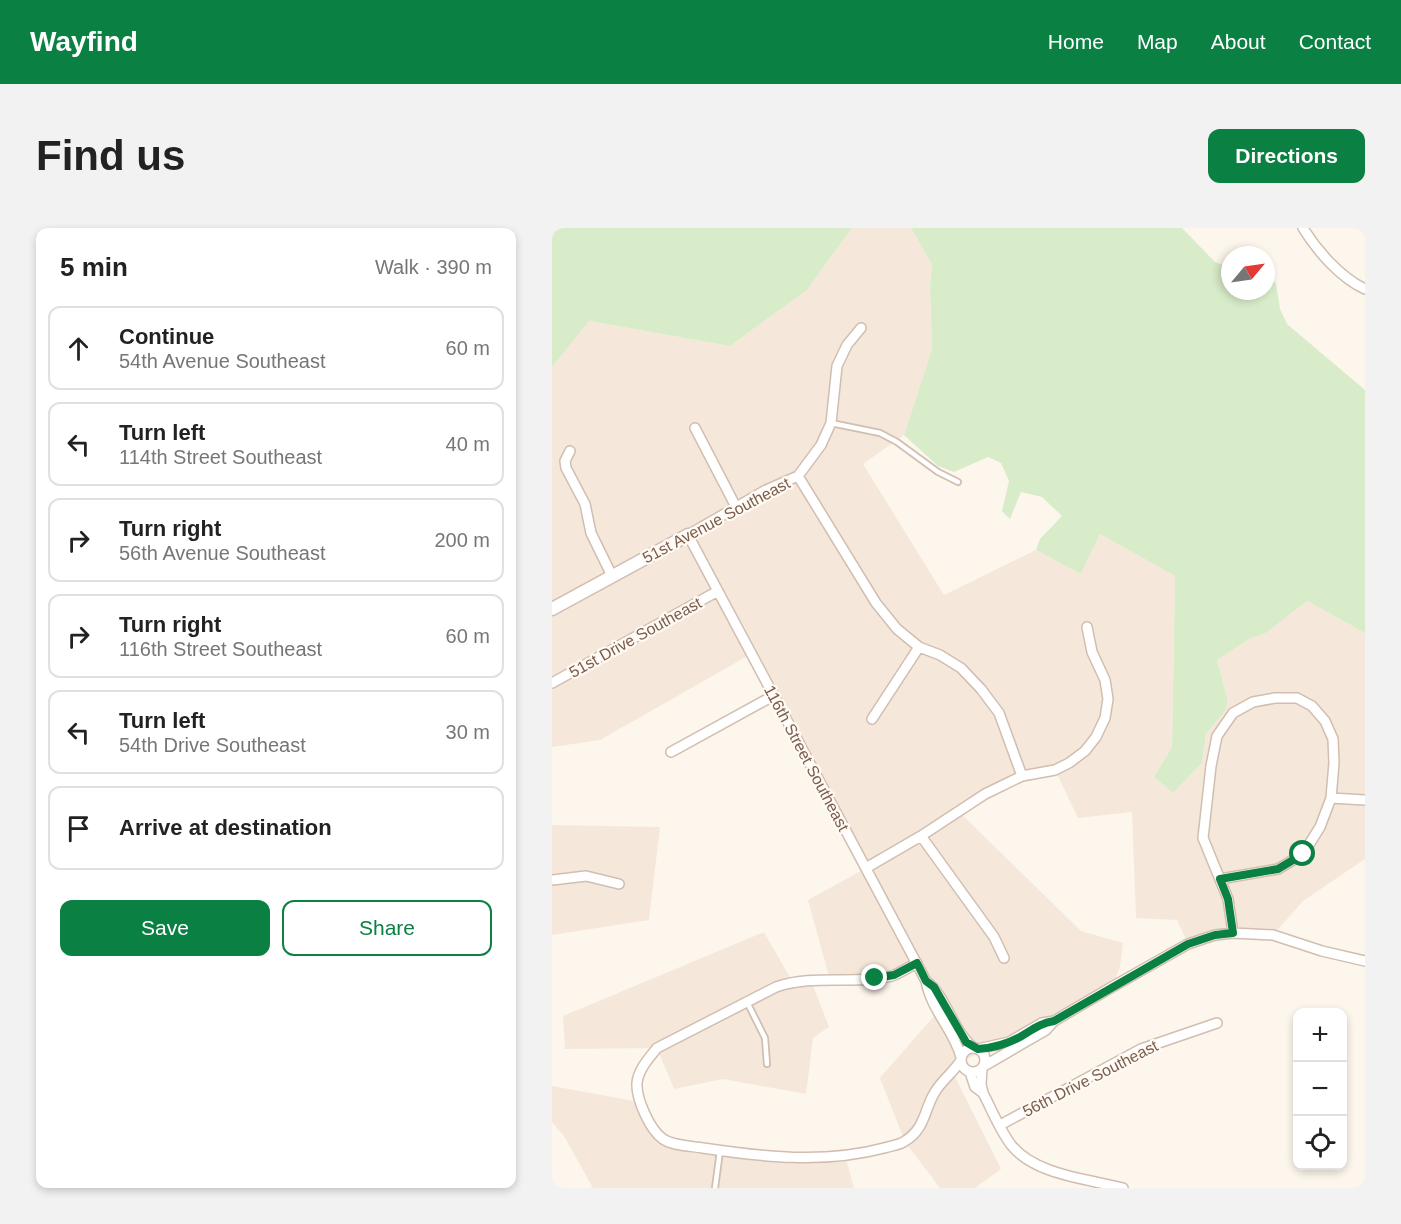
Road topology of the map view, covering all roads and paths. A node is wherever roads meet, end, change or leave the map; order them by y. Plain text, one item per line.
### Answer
1 (1303, 228) edge
2 (1365, 289) edge
3 (861, 328) dead end
4 (831, 423) junction
5 (695, 428) dead end
6 (570, 451) dead end
7 (798, 476) junction
8 (958, 482) dead end
9 (736, 507) junction
10 (688, 535) junction
11 (612, 576) junction
12 (718, 591) junction
13 (552, 609) edge
14 (1087, 627) dead end
15 (919, 647) junction
16 (552, 683) edge
17 (773, 696) junction
18 (872, 719) dead end
19 (671, 752) dead end
20 (1022, 776) junction
21 (1331, 798) junction
22 (1365, 800) edge
23 (921, 836) junction
24 (866, 867) junction
25 (1220, 879) junction
26 (552, 880) edge
27 (619, 884) dead end
28 (1233, 933) junction
29 (1004, 958) dead end
30 (1365, 961) edge
31 (917, 963) junction
32 (926, 981) junction
33 (747, 1002) junction
34 (1054, 1021) junction
35 (1217, 1023) dead end
36 (976, 1049) junction
37 (961, 1059) junction
38 (768, 1064) dead end
39 (983, 1068) junction
40 (969, 1072) junction
41 (948, 1078) junction
42 (982, 1093) junction
43 (1000, 1125) junction
44 (720, 1151) junction
45 (715, 1188) edge
46 (1123, 1188) edge

1 - 2 street
3 - 4 street, 51st Avenue Southeast
4 - 7 street, 51st Avenue Southeast
4 - 8 lane
5 - 9 street
6 - 11 street
7 - 9 street, 51st Avenue Southeast
7 - 15 street
9 - 10 street, 51st Avenue Southeast
10 - 11 street, 51st Avenue Southeast
10 - 12 street, 116th Street Southeast
11 - 13 street, 51st Avenue Southeast
12 - 16 street, 51st Drive Southeast
12 - 17 street, 116th Street Southeast
14 - 20 street
15 - 18 street
15 - 20 street
17 - 19 street
17 - 24 street, 116th Street Southeast
20 - 23 street
21 - 22 street
21 - 25 street
21 - 25 street
23 - 24 street
23 - 29 street
24 - 31 street, 116th Street Southeast
25 - 28 street
26 - 27 street
28 - 30 street
28 - 34 street
31 - 32 street, 116th Street Southeast
31 - 33 street
32 - 36 street, 116th Street Southeast
32 - 37 street, 116th Street Southeast
33 - 38 lane
33 - 44 street
34 - 36 street
34 - 39 street
35 - 43 street, 56th Drive Southeast
36 - 37 street
36 - 39 street
37 - 40 street
37 - 41 street
39 - 40 street
39 - 42 street
40 - 41 street
40 - 42 street
41 - 44 street
42 - 43 street
43 - 46 street
44 - 45 lane

